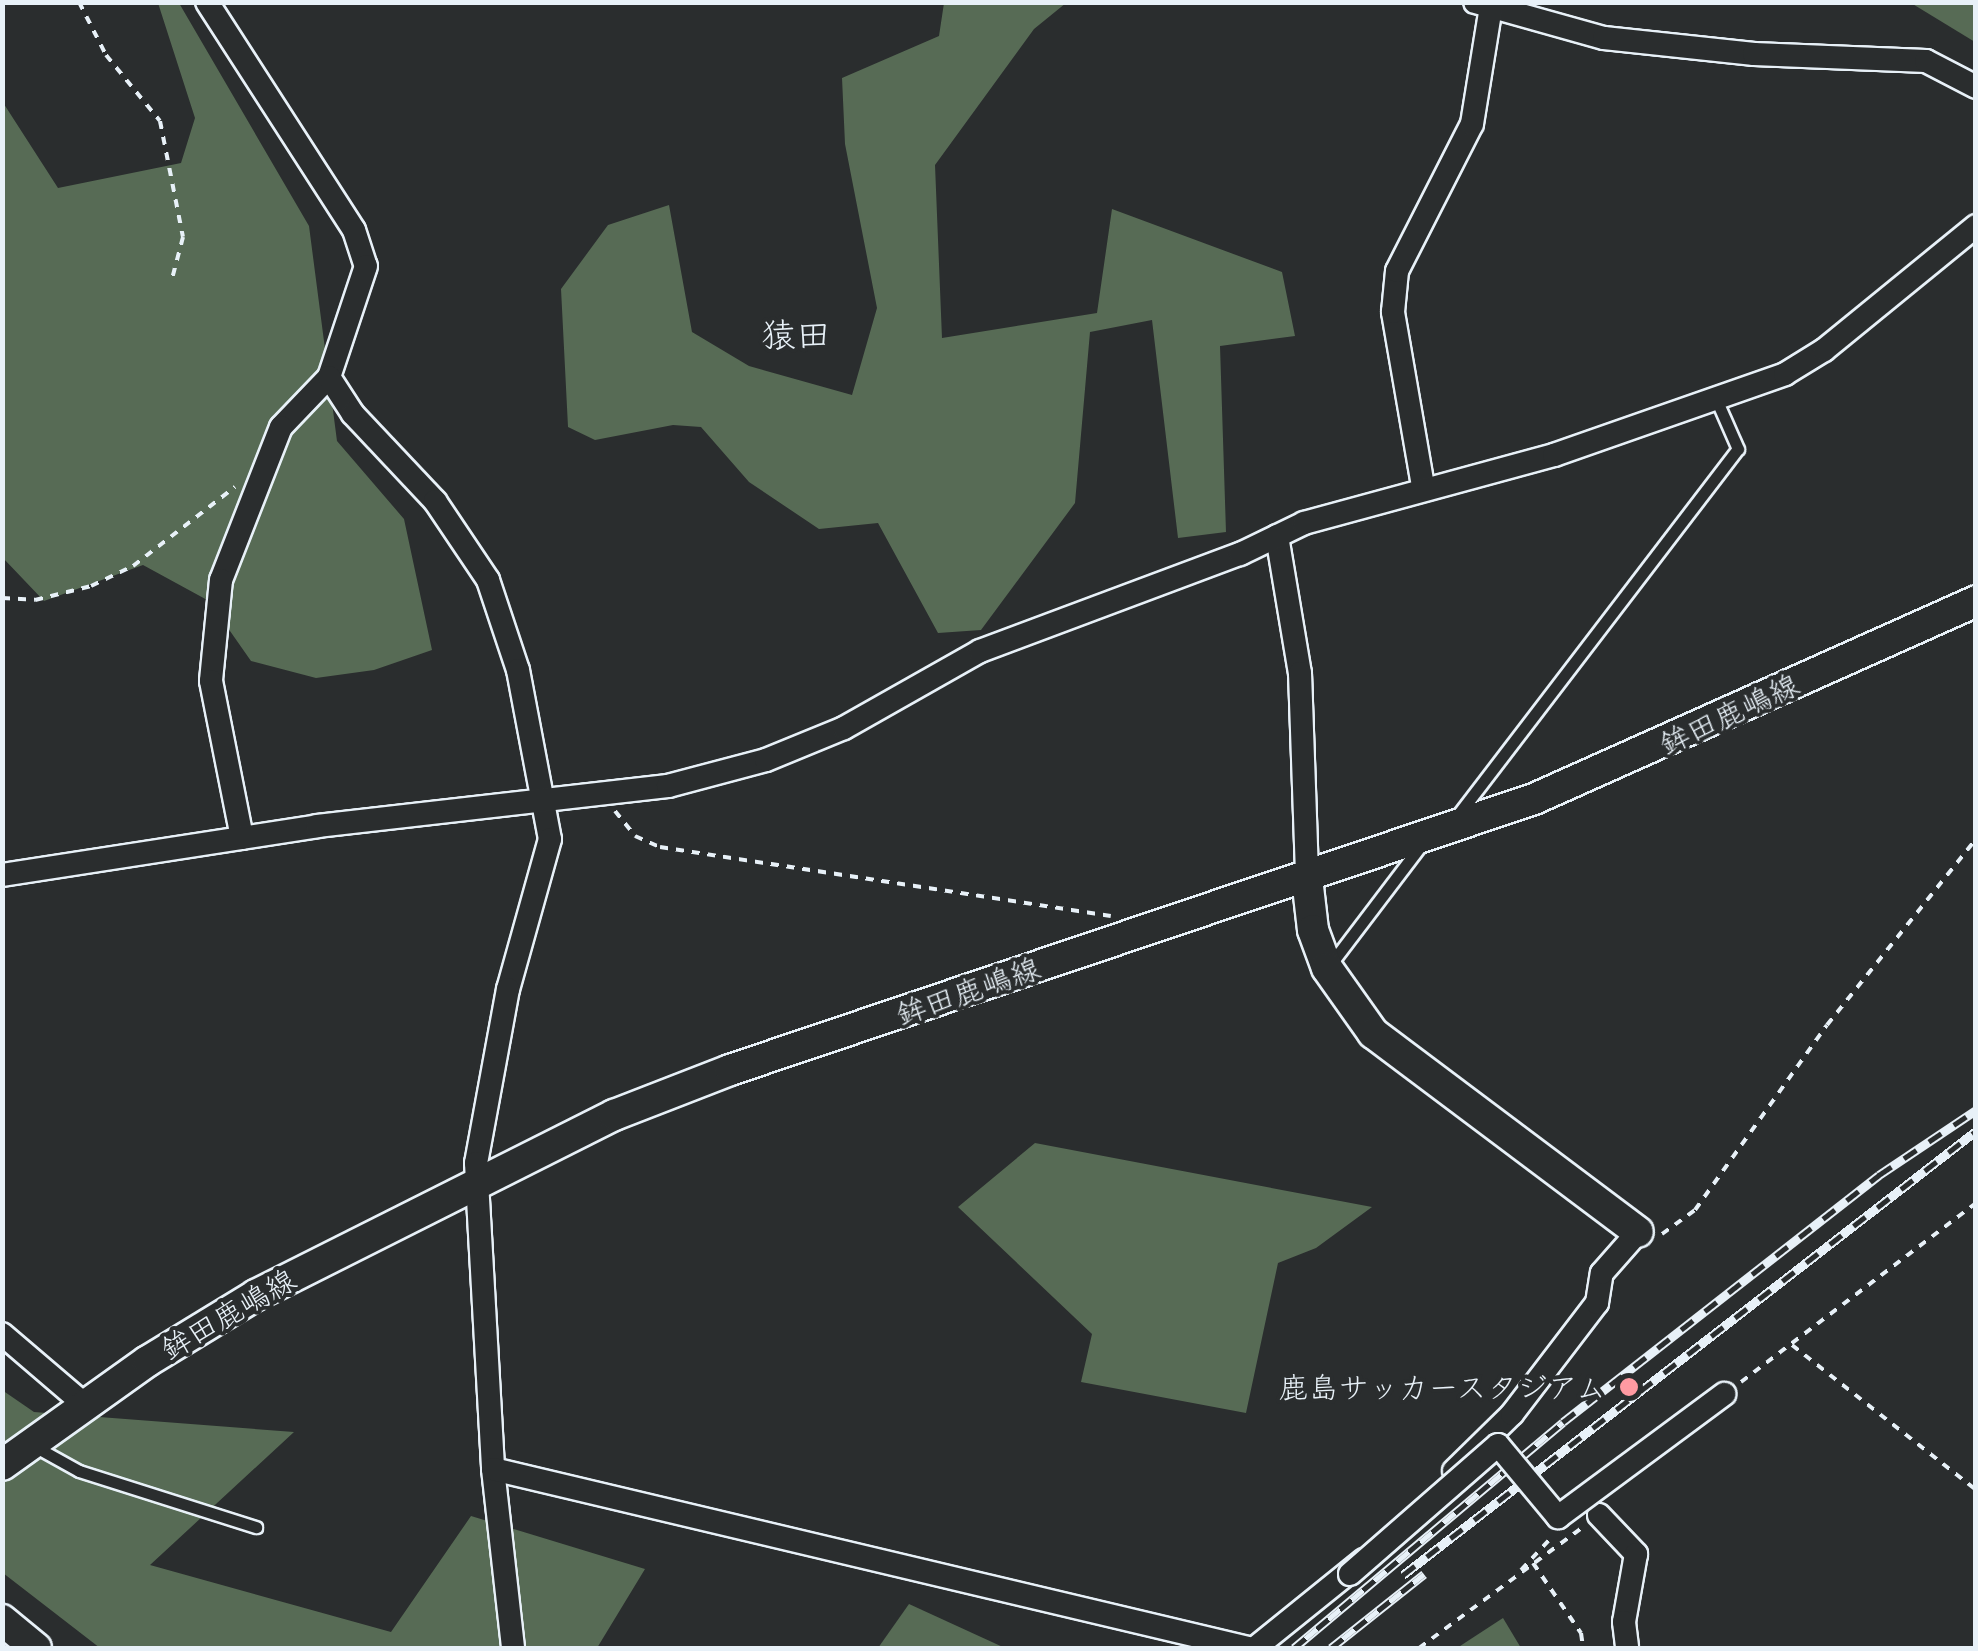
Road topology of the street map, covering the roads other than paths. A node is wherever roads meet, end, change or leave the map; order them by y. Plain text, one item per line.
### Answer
1 (207, 2) edge
2 (1483, 5) edge
3 (1976, 87) edge
4 (1976, 226) edge
5 (330, 377) junction
6 (1716, 399) junction
7 (1423, 486) junction
8 (1277, 536) junction
9 (1976, 600) edge
10 (541, 799) junction
11 (1438, 833) junction
12 (242, 838) junction
13 (2, 875) edge
14 (1307, 878) junction
15 (1327, 968) junction
16 (476, 1182) junction
17 (1638, 1232) joint
18 (2, 1334) edge
19 (1724, 1394) dead end
20 (85, 1405) junction
21 (31, 1444) junction
22 (2, 1465) edge
23 (494, 1468) junction
24 (1600, 1515) dead end
25 (256, 1527) dead end
26 (1350, 1574) junction
27 (2, 1620) edge
28 (36, 1648) edge
29 (512, 1648) edge
30 (1251, 1648) edge
31 (1627, 1648) edge

1 - 5 street
2 - 3 street
2 - 7 street
4 - 6 street
5 - 10 street
5 - 12 street
6 - 7 street
6 - 11 lane
7 - 8 street
8 - 10 street
8 - 14 street
9 - 11 main road, 鉾田鹿嶋線
10 - 12 street
10 - 16 street
11 - 14 main road, 鉾田鹿嶋線
11 - 15 lane
12 - 13 street
14 - 15 main road
14 - 16 main road, 鉾田鹿嶋線
15 - 17 main road
16 - 20 main road, 鉾田鹿嶋線
16 - 23 street
17 - 26 street
18 - 20 street
19 - 26 street, bridge
20 - 21 main road, 鉾田鹿嶋線
21 - 22 main road, 鉾田鹿嶋線
21 - 25 lane
23 - 29 street
23 - 30 street
24 - 31 street
26 - 30 street
27 - 28 main road

